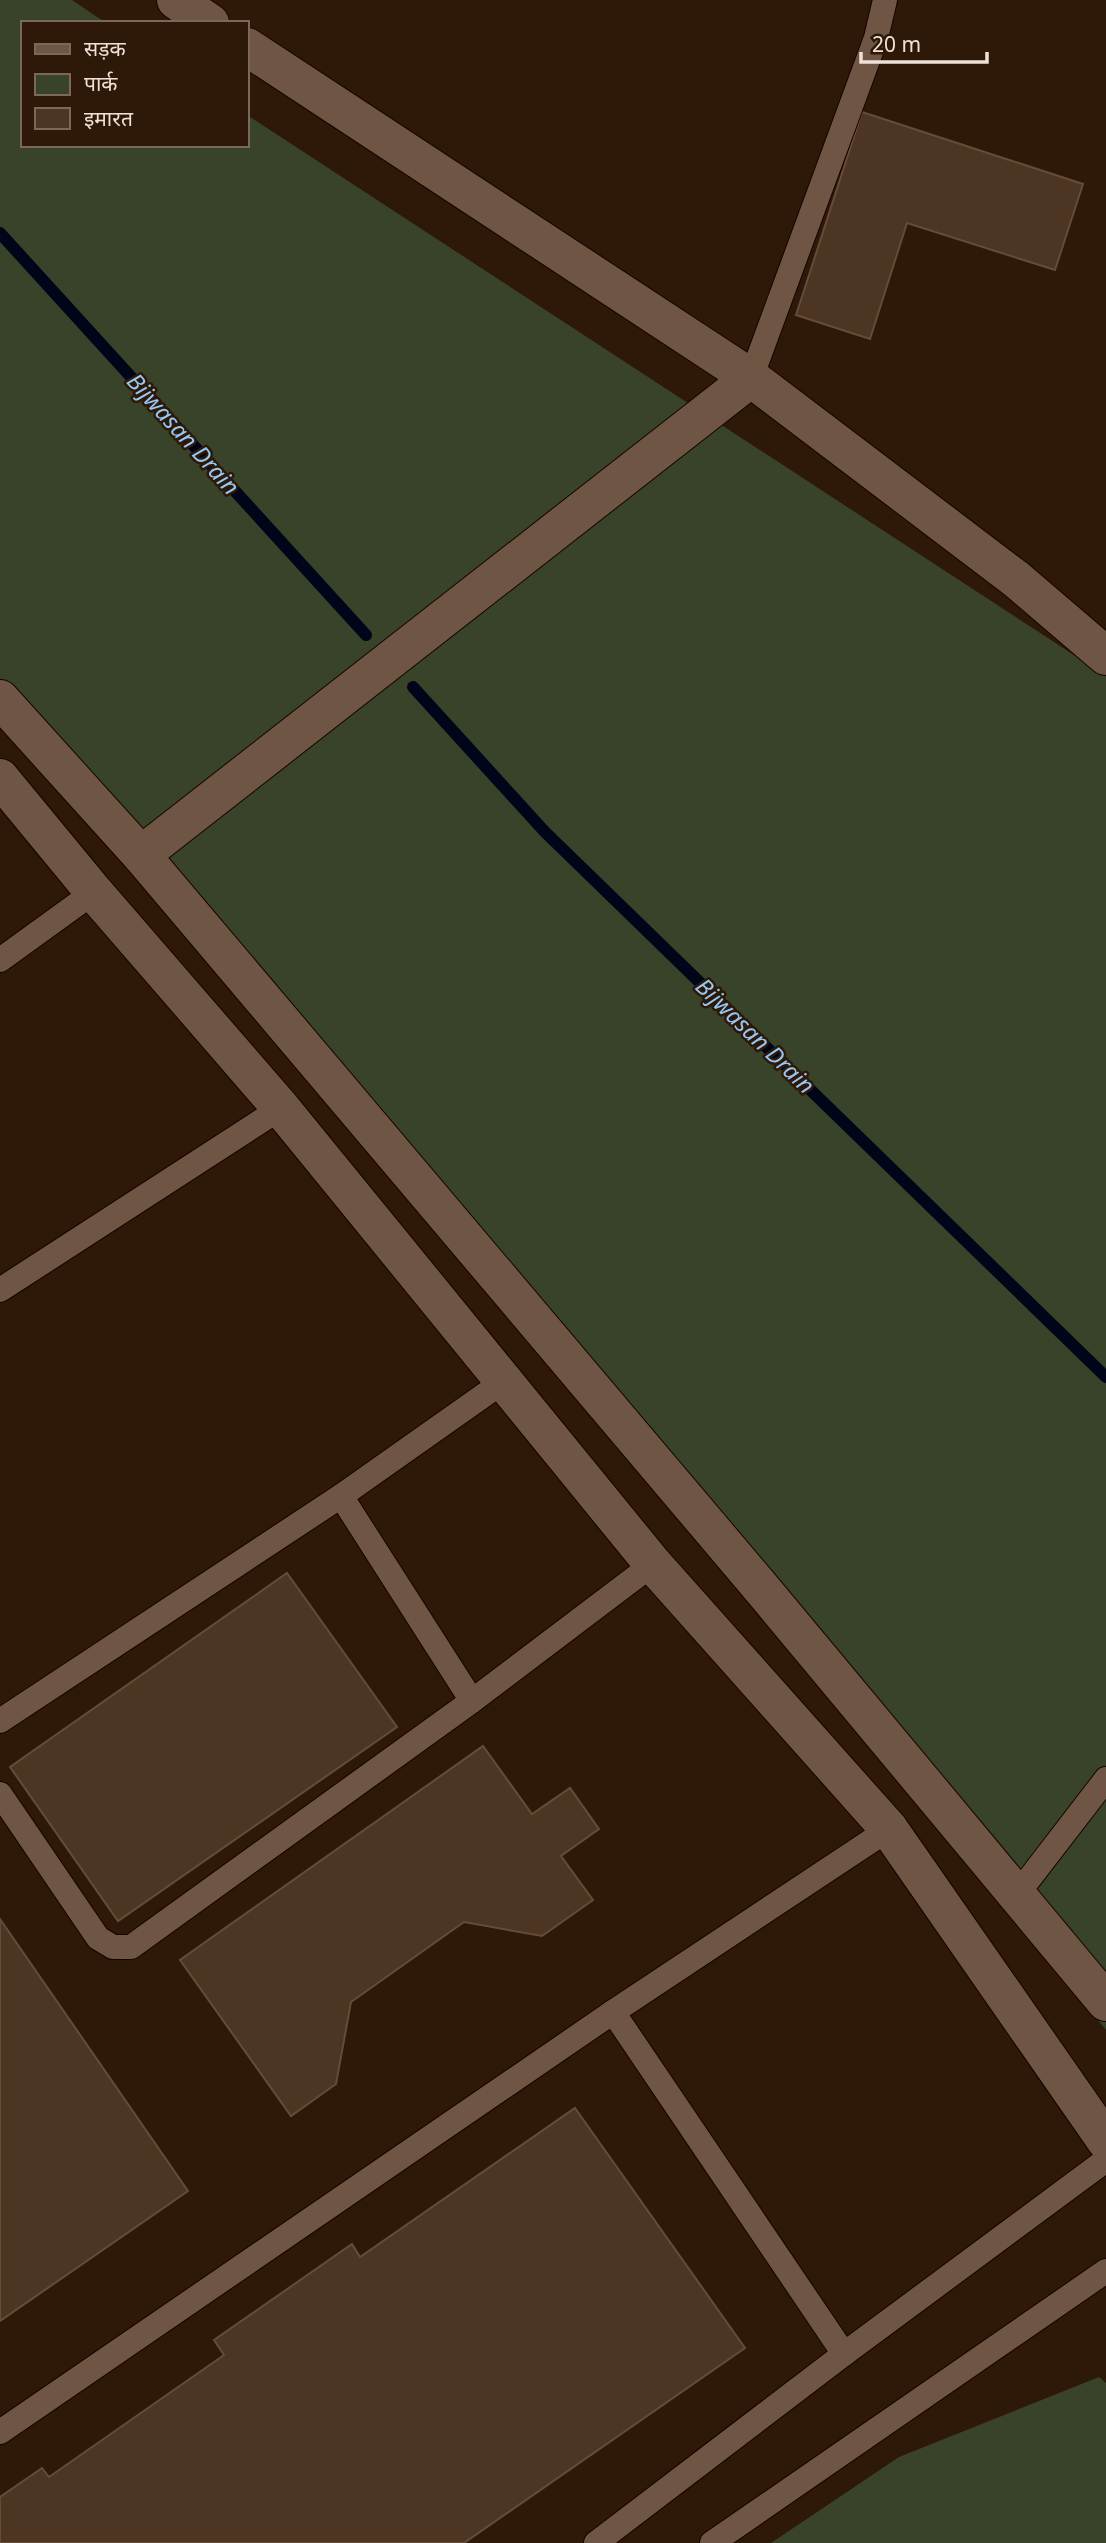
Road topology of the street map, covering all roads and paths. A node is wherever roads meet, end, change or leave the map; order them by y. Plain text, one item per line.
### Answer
1 (176, 0) edge
2 (885, 0) edge
3 (207, 21) edge
4 (248, 48) edge
5 (751, 378) junction
6 (1106, 656) edge
7 (0, 699) edge
8 (0, 778) edge
9 (141, 855) junction
10 (94, 892) junction
11 (0, 960) edge
12 (281, 1108) junction
13 (0, 1290) edge
14 (503, 1381) junction
15 (341, 1496) junction
16 (653, 1564) junction
17 (472, 1701) junction
18 (0, 1721) edge
19 (1106, 1779) edge
20 (0, 1794) edge
21 (888, 1829) junction
22 (1016, 1896) junction
23 (1106, 2002) edge
24 (613, 2012) junction
25 (1106, 2141) edge
26 (1106, 2160) edge
27 (1106, 2271) edge
28 (844, 2354) junction
29 (0, 2432) edge
30 (596, 2543) edge
31 (712, 2543) edge

1 - 3 street
2 - 5 lane
4 - 5 street
5 - 6 street
5 - 9 street
7 - 9 street
8 - 10 street
9 - 22 street
10 - 11 lane
10 - 12 street
12 - 13 lane
12 - 14 street
14 - 15 lane
14 - 16 street
15 - 17 lane
15 - 18 lane
16 - 17 lane
16 - 21 street
17 - 20 lane
19 - 22 lane
21 - 24 lane
21 - 25 street
22 - 23 street
24 - 28 lane
24 - 29 lane
26 - 28 lane
27 - 31 lane
28 - 30 lane

